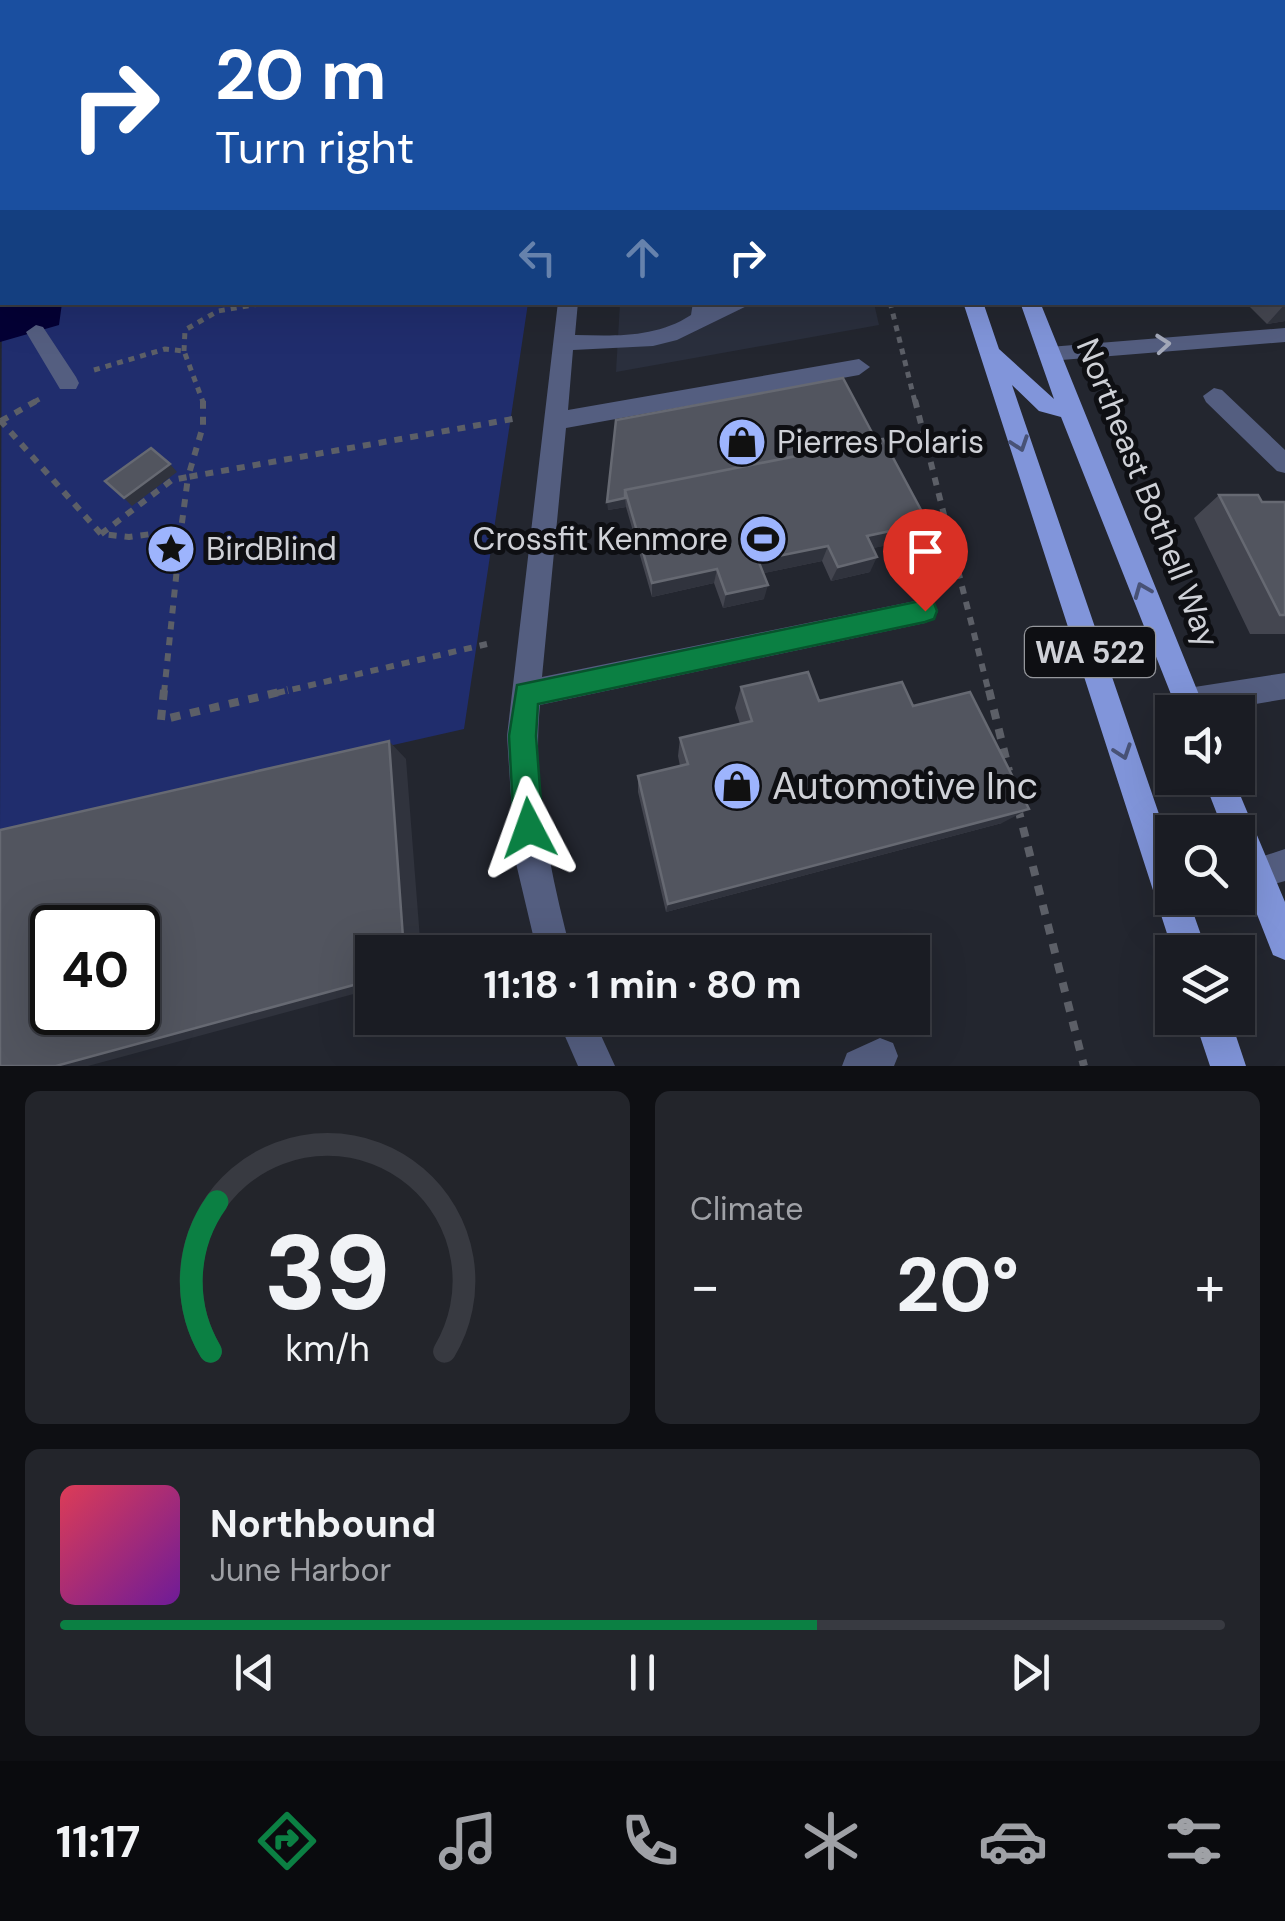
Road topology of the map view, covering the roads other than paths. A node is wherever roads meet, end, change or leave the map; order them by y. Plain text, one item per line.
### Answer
1 (568, 305) edge
2 (728, 305) edge
3 (974, 305) edge
4 (1031, 305) edge
5 (701, 310) edge
6 (36, 332) dead end
7 (1285, 334) edge
8 (564, 342) junction
9 (989, 352) junction
10 (1049, 354) junction
11 (860, 366) dead end
12 (68, 383) road end
13 (1214, 396) dead end
14 (1070, 412) junction
15 (555, 421) junction
16 (1285, 464) edge
17 (925, 611) dead end
18 (1285, 686) edge
19 (526, 694) junction
20 (1185, 695) edge
21 (1244, 695) edge
22 (1228, 795) edge
23 (1271, 869) edge
24 (550, 935) edge
25 (1184, 935) edge
26 (1285, 944) edge
27 (583, 1035) edge
28 (1218, 1035) edge
29 (597, 1066) edge
30 (1228, 1066) edge

1 - 8 street
2 - 5 street
3 - 9 main road, WA 522
4 - 10 main road, Northeast Bothell Way / WA 522
5 - 8 street
6 - 12 street
10 -> 7 street
8 - 15 street
9 - 14 main road
9 -> 25 main road, WA 522
10 - 14 main road, Northeast Bothell Way / WA 522
11 - 15 street
13 - 16 street
20 -> 14 main road, Northeast Bothell Way / WA 522
15 - 19 street
17 - 19 street
18 - 21 street
19 - 24 street
22 - 23 main road
23 - 26 main road
27 - 29 street
28 - 30 main road

